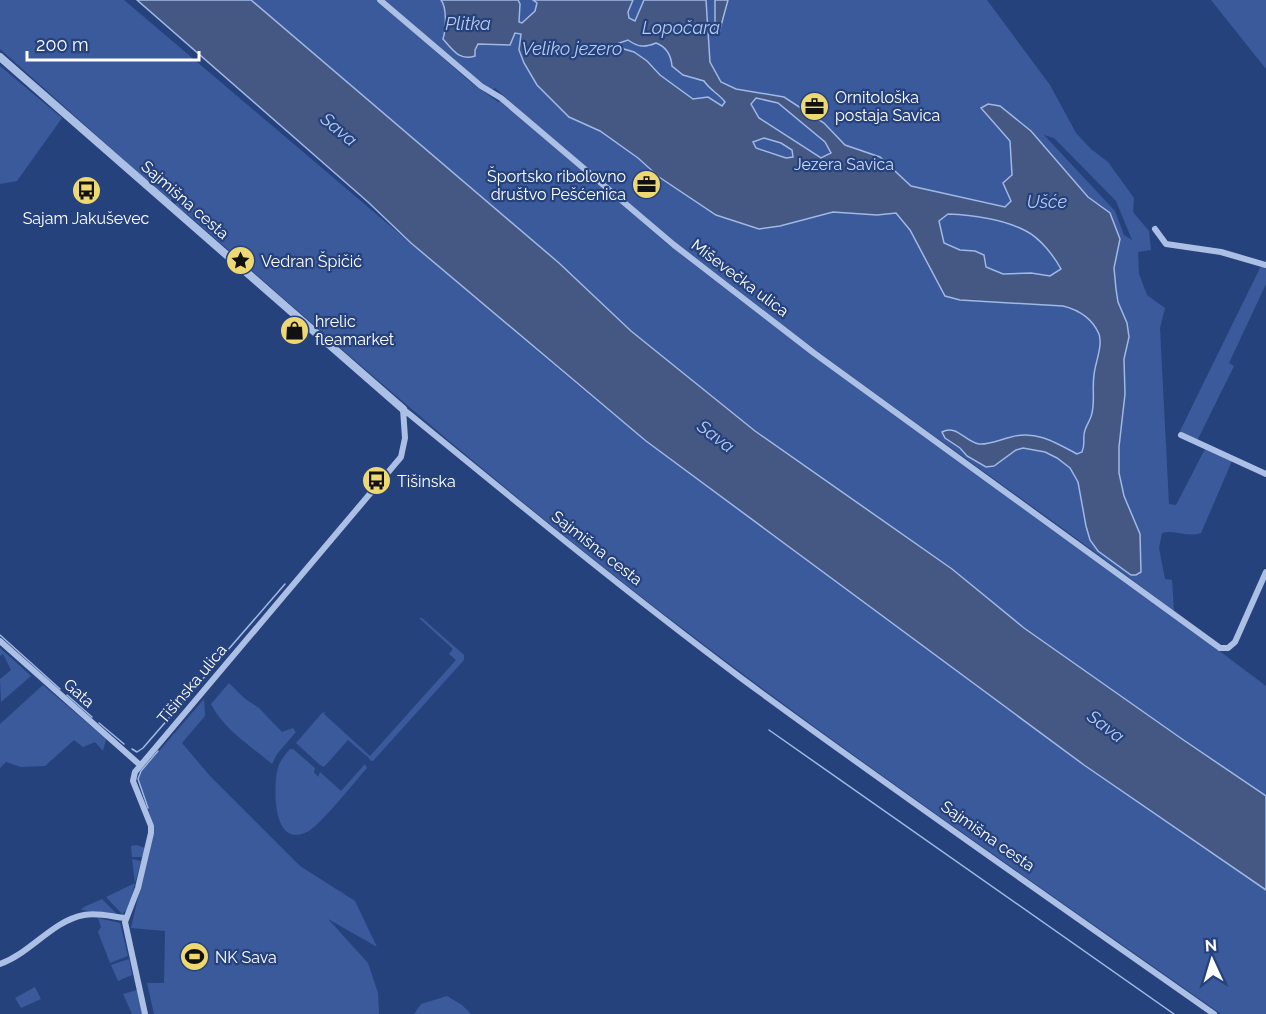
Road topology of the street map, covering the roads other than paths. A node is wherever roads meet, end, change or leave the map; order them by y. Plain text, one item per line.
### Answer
1 (380, 0) edge
2 (0, 57) edge
3 (1155, 229) dead end
4 (1266, 265) edge
5 (403, 409) junction
6 (1181, 435) dead end
7 (1266, 474) edge
8 (1266, 572) edge
9 (0, 641) edge
10 (140, 765) junction
11 (126, 918) junction
12 (0, 964) edge
13 (145, 1014) edge
14 (1214, 1014) edge

1 - 8 street, Miševečka ulica
2 - 5 street, Sajmišna cesta
3 - 4 street
5 - 10 street, Tišinska ulica
5 - 14 street, Sajmišna cesta
6 - 7 street
9 - 10 street, Gata
10 - 11 street
11 - 12 street
11 - 13 street

